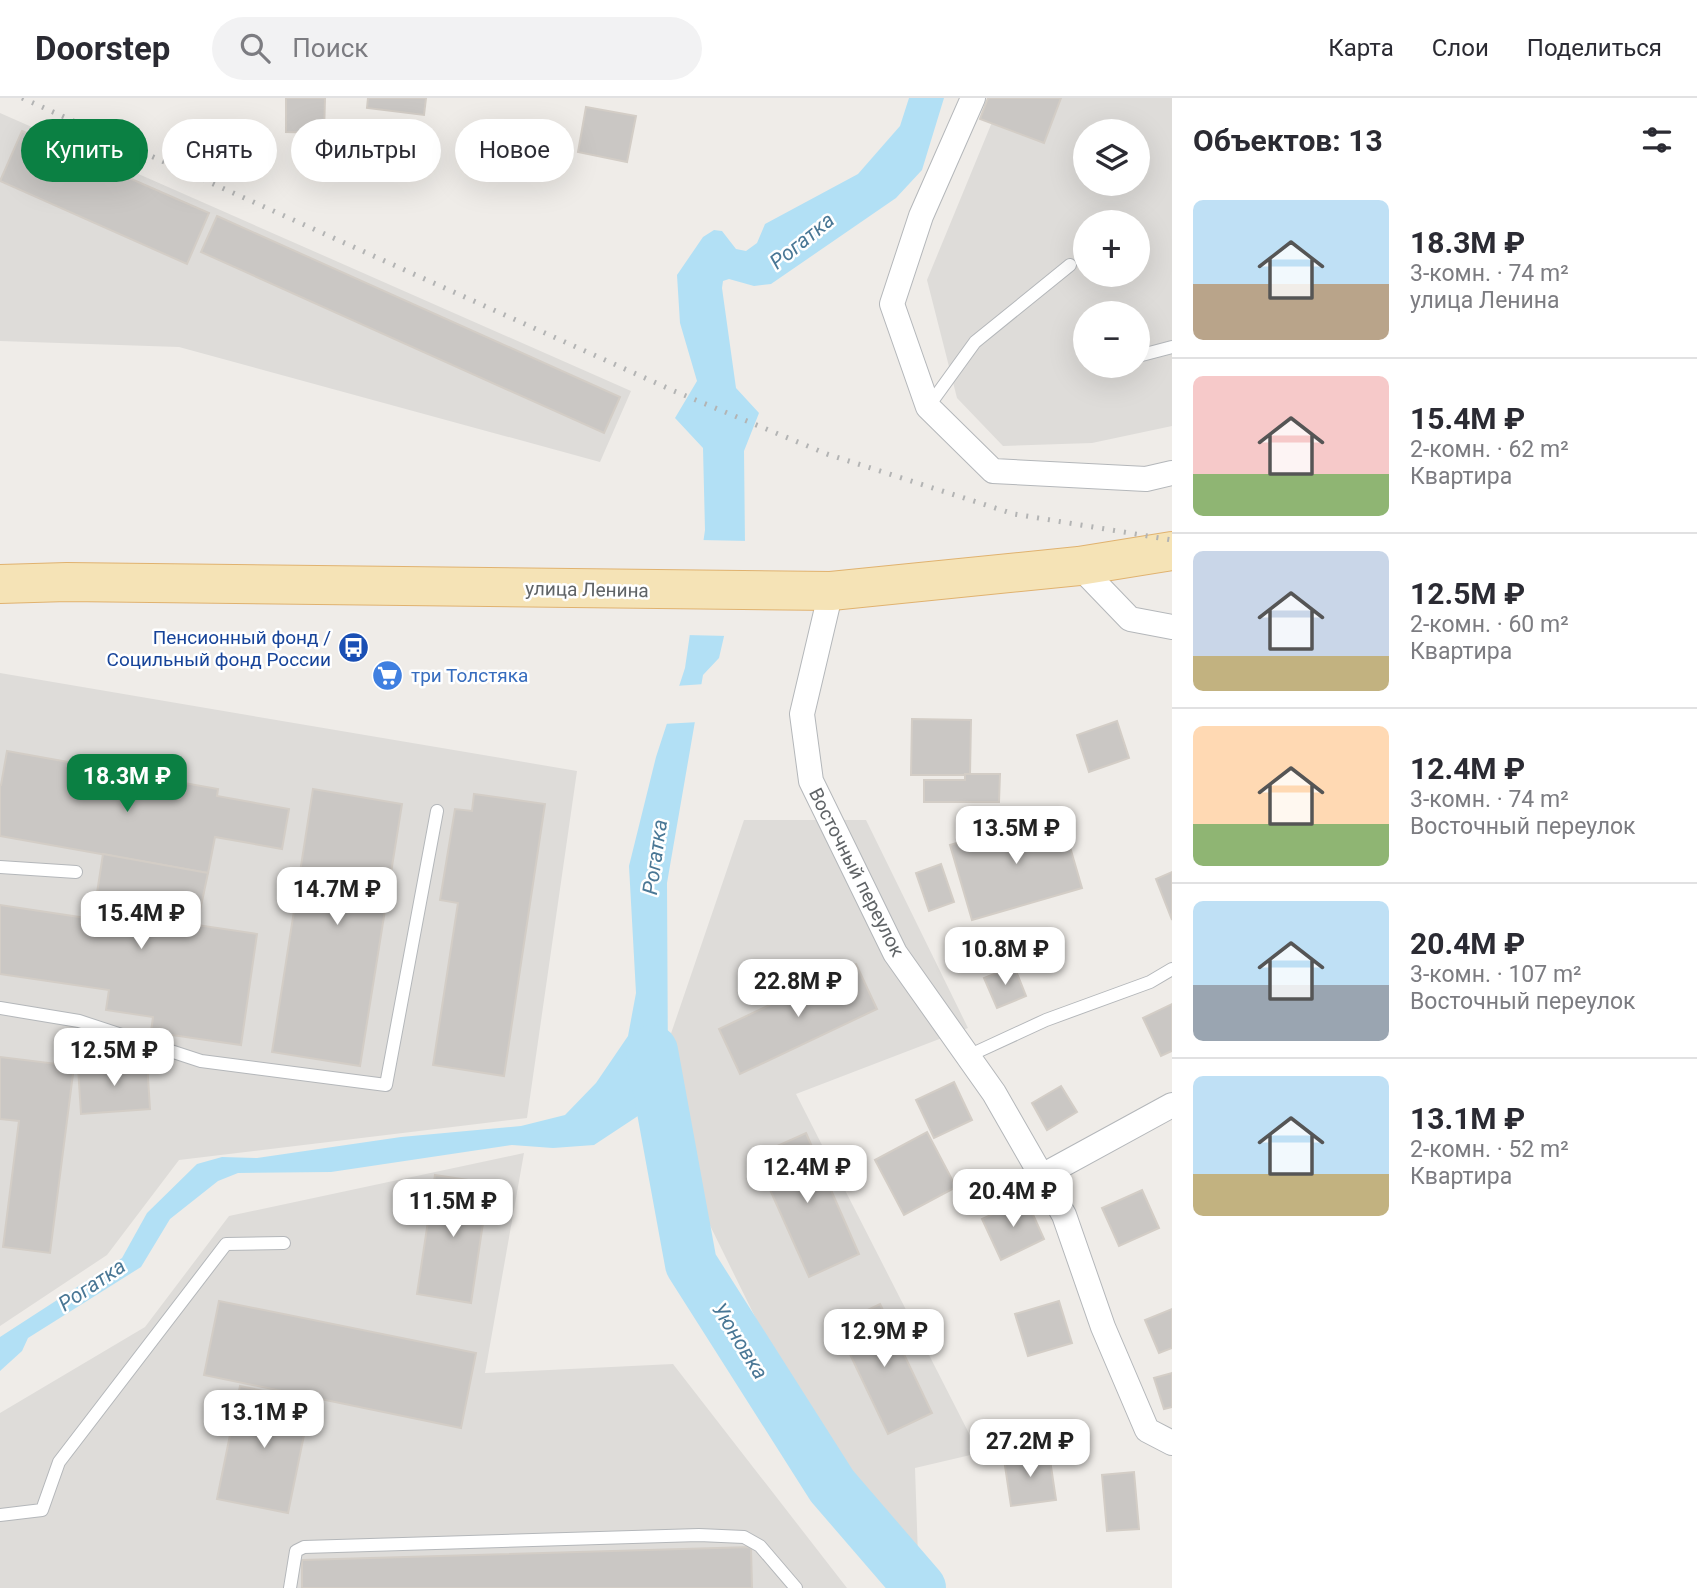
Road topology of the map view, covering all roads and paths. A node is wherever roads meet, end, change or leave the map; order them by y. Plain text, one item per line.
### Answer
1 (972, 98) edge
2 (1070, 265) dead end
3 (1172, 347) edge
4 (1150, 353) edge
5 (928, 407) junction
6 (1172, 473) edge
7 (1172, 551) edge
8 (1079, 566) junction
9 (0, 584) edge
10 (831, 591) junction
11 (1130, 619) junction
12 (1172, 621) edge
13 (1172, 627) edge
14 (437, 811) dead end
15 (0, 867) edge
16 (76, 872) dead end
17 (1172, 969) edge
18 (0, 1009) edge
19 (968, 1056) junction
20 (1172, 1105) edge
21 (1042, 1176) junction
22 (284, 1243) dead end
23 (1172, 1443) edge
24 (0, 1515) edge
25 (290, 1588) edge
26 (796, 1588) edge

1 - 5 street
2 - 5 lane
3 - 4 lane
5 - 6 street
7 - 8 main road, улица Ленина
8 - 10 main road, улица Ленина
8 - 11 street
9 - 10 main road, улица Ленина
10 - 19 street, Восточный переулок
11 - 12 street
11 - 13 street
14 - 18 lane
15 - 16 lane
17 - 19 lane
19 - 21 street, Восточный переулок
20 - 21 street
21 - 23 street, Восточный переулок
22 - 24 lane
25 - 26 lane

